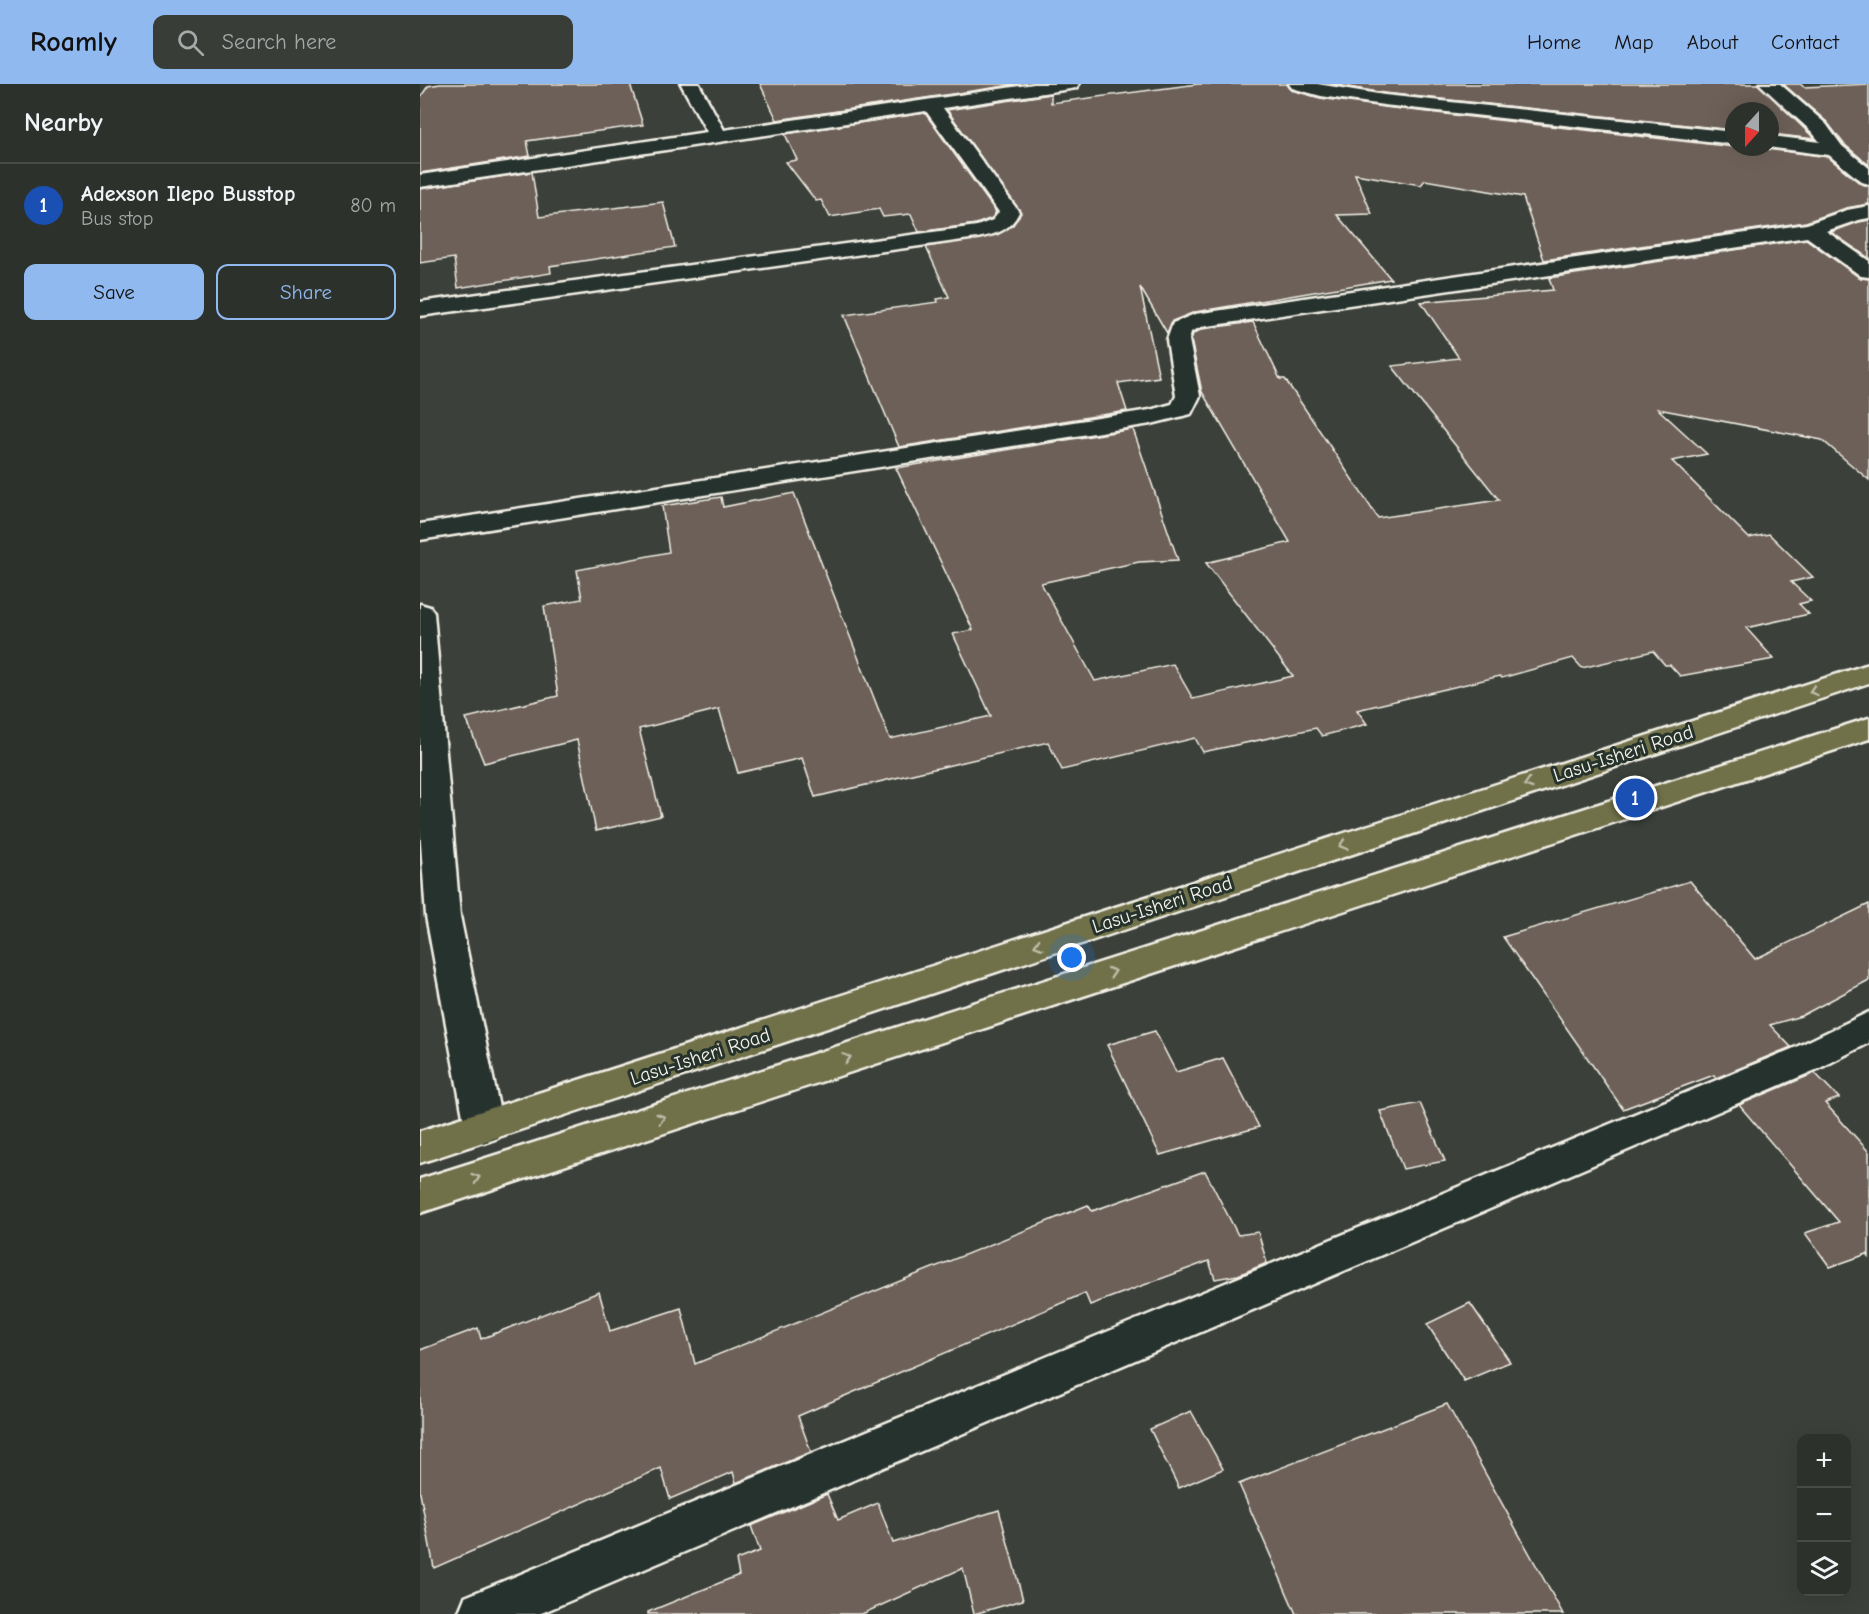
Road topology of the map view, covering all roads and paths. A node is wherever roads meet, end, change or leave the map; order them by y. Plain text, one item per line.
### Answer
1 (690, 84) edge
2 (1070, 84) edge
3 (1298, 84) edge
4 (1769, 84) edge
5 (930, 104) junction
6 (719, 137) junction
7 (1725, 137) edge
8 (1779, 143) edge
9 (1835, 150) junction
10 (1869, 178) edge
11 (420, 181) edge
12 (1869, 212) edge
13 (1811, 230) junction
14 (1869, 271) edge
15 (420, 309) edge
16 (420, 532) edge
17 (420, 613) edge
18 (1869, 674) edge
19 (1869, 728) edge
20 (1869, 1026) edge
21 (484, 1126) junction
22 (420, 1147) edge
23 (420, 1196) edge
24 (482, 1614) edge

1 - 6 street
2 - 5 street
3 - 7 street
4 - 9 street
5 - 6 street
5 - 15 street
6 - 11 street
8 - 9 street
9 - 10 street
12 - 13 street
13 - 14 street
13 - 16 street
17 - 21 street
18 -> 21 main road, Lasu-Isheri Road
23 -> 19 main road
20 - 24 street
21 - 22 main road, Lasu-Isheri Road

